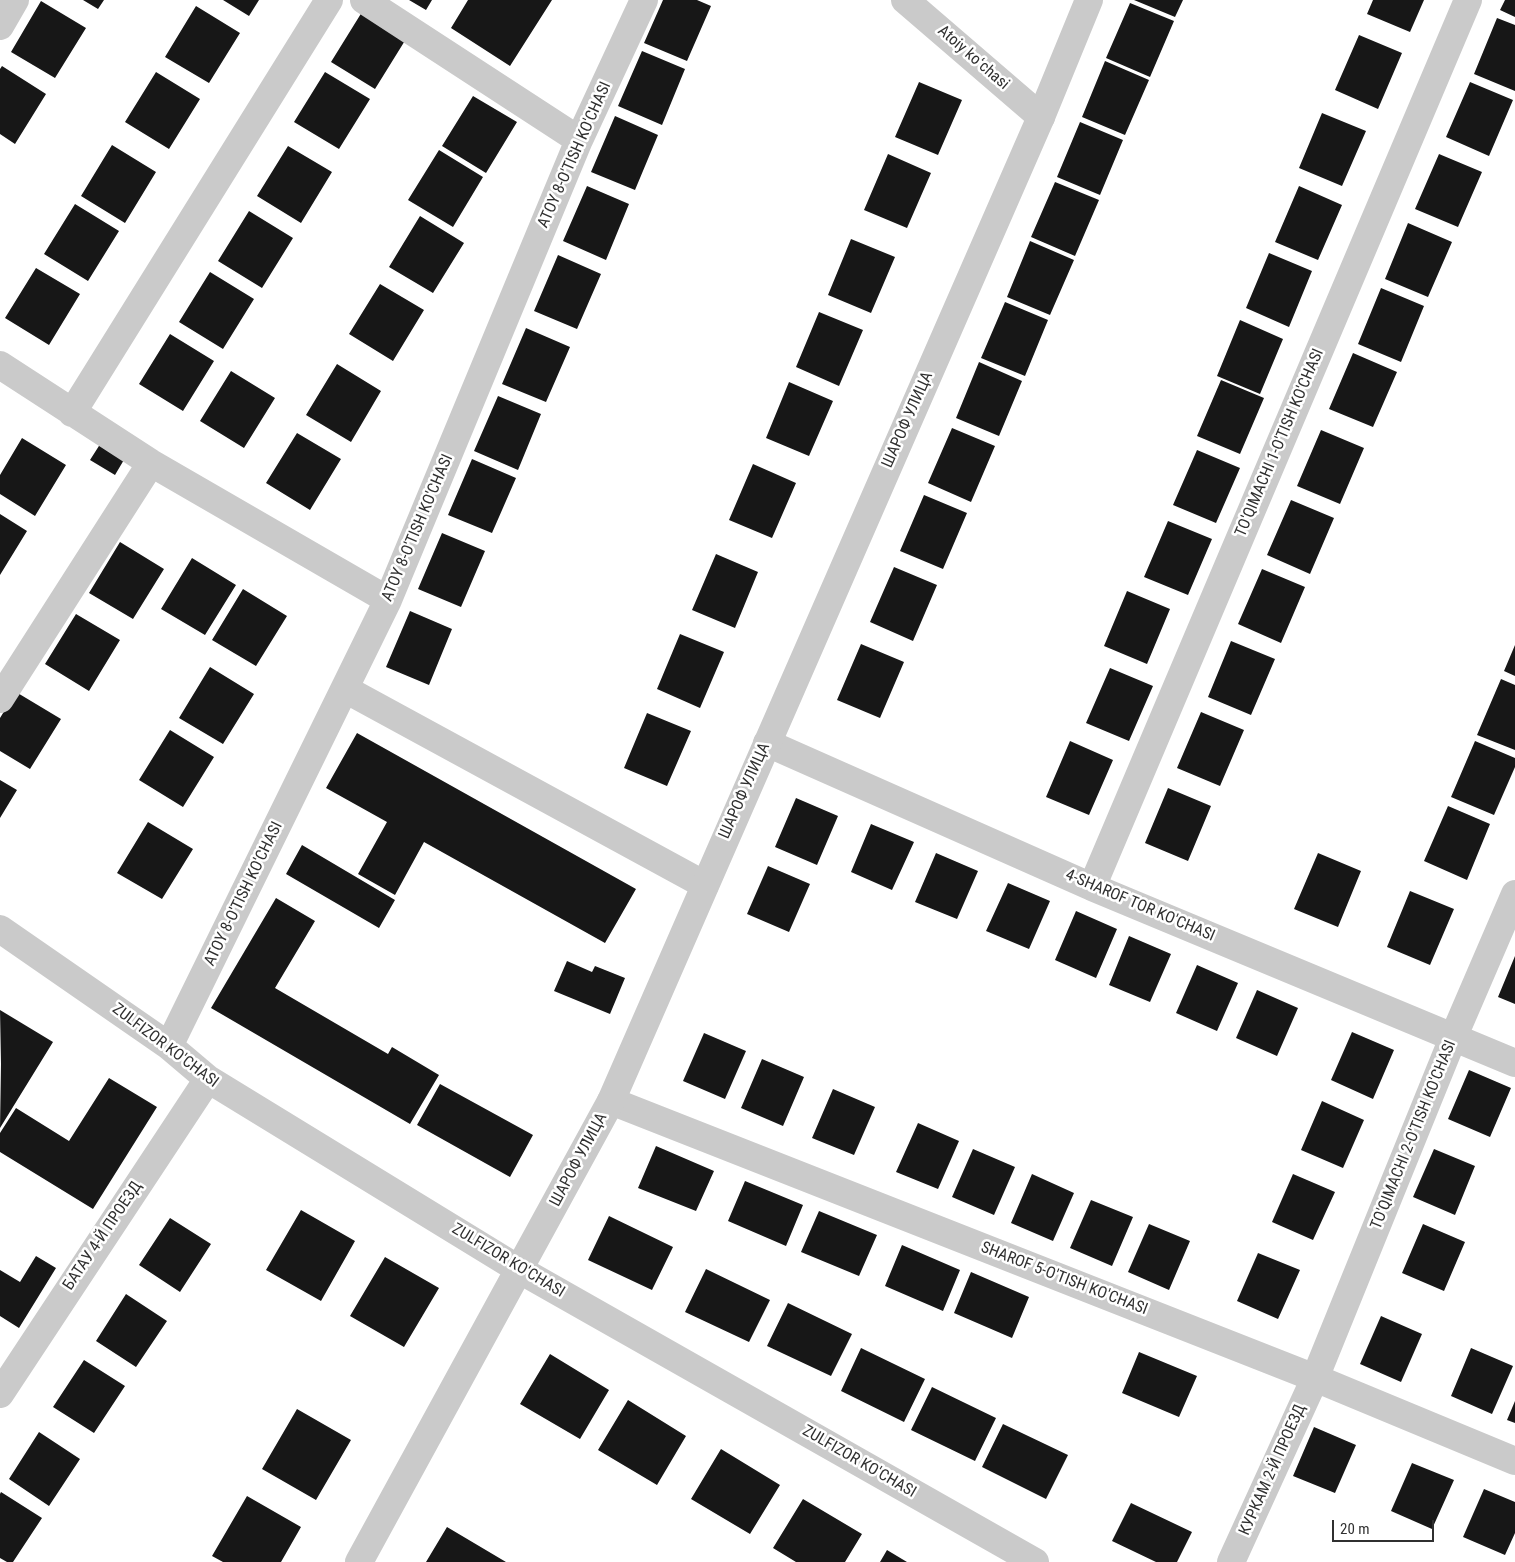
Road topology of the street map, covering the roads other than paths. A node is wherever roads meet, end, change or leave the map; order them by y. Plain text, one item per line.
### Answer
1 (15, 0) edge
2 (329, 0) edge
3 (364, 0) edge
4 (644, 0) edge
5 (905, 0) edge
6 (1089, 0) edge
7 (1468, 0) edge
8 (0, 26) edge
9 (1041, 117) junction
10 (579, 140) junction
11 (0, 365) edge
12 (72, 413) junction
13 (151, 463) junction
14 (388, 600) junction
15 (345, 689) junction
16 (0, 699) edge
17 (767, 743) junction
18 (705, 885) junction
19 (1092, 887) junction
20 (1515, 894) edge
21 (0, 929) edge
22 (1453, 1038) junction
23 (170, 1046) junction
24 (1515, 1063) edge
25 (208, 1079) junction
26 (611, 1101) junction
27 (520, 1270) junction
28 (7, 1366) edge
29 (1315, 1378) junction
30 (0, 1394) edge
31 (1515, 1461) edge
32 (359, 1562) edge
33 (1035, 1562) edge
34 (1231, 1562) edge

1 - 8 street
2 - 12 street
3 - 10 street
4 - 10 street, ATOY 8-O'TISH KO'CHASI
5 - 9 street, Atoiy koʻchasi
6 - 9 street, ШАРОФ УЛИЦА
7 - 19 street, TO'QIMACHI 1-O'TISH KO'CHASI
9 - 17 street, ШАРОФ УЛИЦА
10 - 14 street, ATOY 8-O'TISH KO'CHASI
11 - 12 street
12 - 13 street
13 - 14 street
13 - 16 street
14 - 15 street, ATOY 8-O'TISH KO'CHASI
15 - 18 street
15 - 23 street, ATOY 8-O'TISH KO'CHASI
17 - 18 street, ШАРОФ УЛИЦА
17 - 19 street, 4-SHAROF TOR KO'CHASI
18 - 26 street, ШАРОФ УЛИЦА
19 - 22 street, 4-SHAROF TOR KO'CHASI
20 - 22 street, TO'QIMACHI 2-O'TISH KO'CHASI
21 - 23 street, ZULFIZOR KO'CHASI
22 - 24 street, 4-SHAROF TOR KO'CHASI
22 - 29 street, TO'QIMACHI 2-O'TISH KO'CHASI
23 - 25 street, ZULFIZOR KO'CHASI
25 - 27 street, ZULFIZOR KO'CHASI
25 - 28 street, БАТАУ 4-Й ПРОЕЗД
26 - 27 street, ШАРОФ УЛИЦА
26 - 29 street, SHAROF 5-O'TISH KO'CHASI
27 - 32 street, ШАРОФ УЛИЦА
27 - 33 street, ZULFIZOR KO'CHASI
28 - 30 street, БАТАУ 4-Й ПРОЕЗД
29 - 31 street, SHAROF 5-O'TISH KO'CHASI
29 - 34 street, КУРКАМ 2-Й ПРОЕЗД

